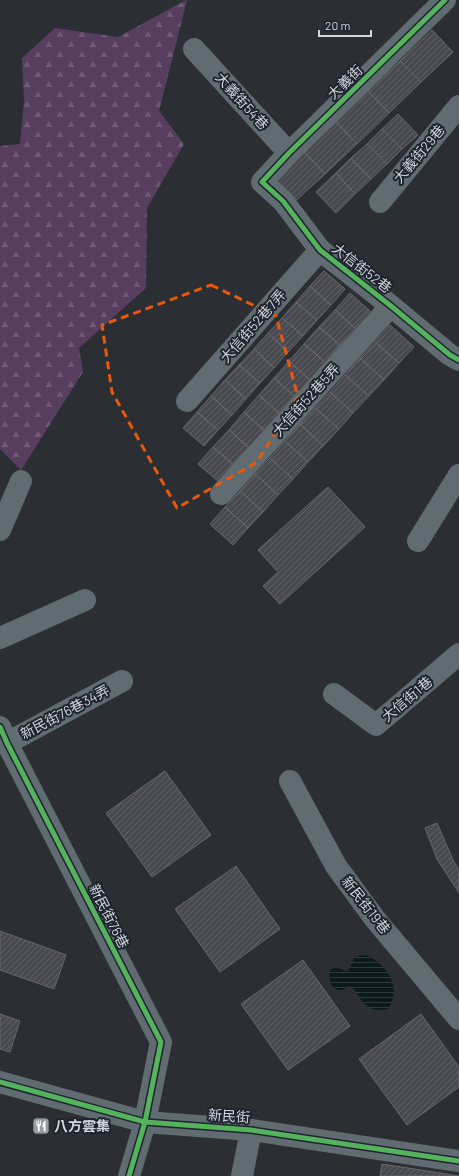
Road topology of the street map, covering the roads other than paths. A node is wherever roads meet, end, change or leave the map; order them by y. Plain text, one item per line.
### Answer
1 (445, 0) edge
2 (194, 49) dead end
3 (459, 106) edge
4 (289, 153) junction
5 (262, 182) joint
6 (380, 202) dead end
7 (320, 250) junction
8 (391, 306) junction
9 (459, 360) edge
10 (187, 402) dead end
11 (459, 474) edge
12 (21, 481) dead end
13 (221, 494) dead end
14 (0, 530) edge
15 (418, 541) dead end
16 (85, 600) dead end
17 (0, 638) edge
18 (459, 654) edge
19 (122, 681) dead end
20 (334, 694) dead end
21 (4, 735) edge
22 (290, 781) dead end
23 (459, 1019) edge
24 (1, 1085) edge
25 (144, 1122) junction
26 (251, 1130) junction
27 (459, 1161) edge
28 (129, 1176) edge
29 (242, 1176) edge

1 - 4 street, 大義街
2 - 4 street, 大義街54巷
3 - 6 street, 大義街29巷
4 - 5 street, 大義街
5 - 7 street, 大信街52巷
7 - 8 street, 大信街52巷
7 - 10 street, 大信街52巷7弄
8 - 9 street, 大信街52巷
8 - 13 street, 大信街52巷5弄
11 - 15 street
12 - 14 street
16 - 17 street
18 - 20 street, 大信街1巷
19 - 21 street, 新民街76巷34弄
21 - 25 street, 新民街76巷
22 - 23 street, 新民街19巷
24 - 25 street, 新民街
25 - 26 street, 新民街
25 - 28 street, 新民街76巷
26 - 27 street, 新民街
26 - 29 street

